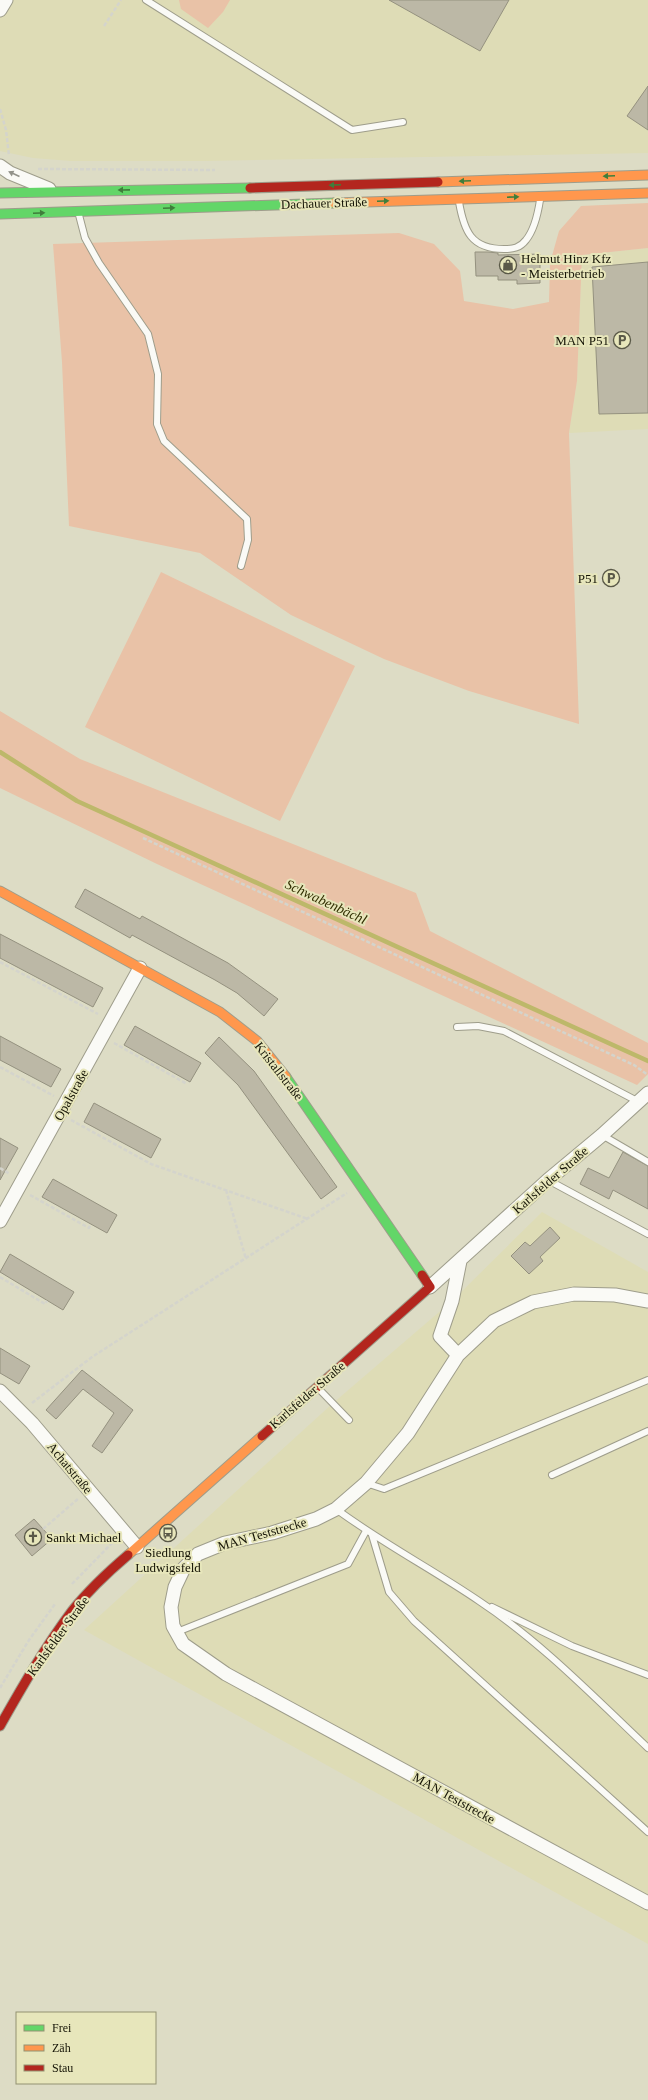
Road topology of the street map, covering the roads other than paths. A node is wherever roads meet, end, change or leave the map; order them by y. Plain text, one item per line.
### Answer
1 (6, 0) edge
2 (146, 0) edge
3 (0, 10) edge
4 (403, 122) dead end
5 (4, 165) edge
6 (648, 175) edge
7 (56, 192) junction
8 (0, 193) edge
9 (648, 193) edge
10 (540, 196) junction
11 (458, 199) junction
12 (78, 211) junction
13 (0, 214) edge
14 (241, 566) dead end
15 (0, 891) edge
16 (140, 968) junction
17 (457, 1027) dead end
18 (645, 1097) edge
19 (602, 1136) junction
20 (648, 1162) edge
21 (548, 1180) junction
22 (0, 1221) edge
23 (648, 1234) edge
24 (460, 1261) junction
25 (430, 1287) junction
26 (648, 1301) edge
27 (458, 1355) junction
28 (648, 1380) edge
29 (317, 1387) junction
30 (0, 1391) edge
31 (349, 1420) dead end
32 (648, 1431) edge
33 (552, 1475) dead end
34 (366, 1483) junction
35 (336, 1509) junction
36 (369, 1533) junction
37 (137, 1547) junction
38 (479, 1601) junction
39 (177, 1632) junction
40 (648, 1675) edge
41 (0, 1726) edge
42 (648, 1748) edge
43 (648, 1832) edge
44 (648, 1903) edge

1 - 3 street
2 - 4 lane
7 -> 5 street
6 -> 7 main road, Dachauer Straße
7 - 8 main road, Dachauer Straße
9 - 10 main road, Dachauer Straße
11 -> 10 main road, Dachauer Straße
10 - 11 lane
12 -> 11 main road, Dachauer Straße
13 -> 12 main road, Dachauer Straße
12 - 14 lane
15 - 16 main road, Kristallstraße
16 - 22 street, Opalstraße
16 - 25 main road, Kristallstraße
17 - 18 lane
18 - 19 street, Karlsfelder Straße
19 - 20 lane
19 - 21 street, Karlsfelder Straße
21 - 23 lane
21 - 24 street, Karlsfelder Straße
24 - 25 street, Karlsfelder Straße
24 - 27 street
25 - 29 main road, Karlsfelder Straße
26 - 27 street, MAN Teststrecke
27 - 34 street, MAN Teststrecke
28 - 34 lane
29 - 31 lane
29 - 37 main road, Karlsfelder Straße
30 - 37 street, Achatstraße
32 - 33 lane
34 - 35 street, MAN Teststrecke
35 - 36 lane
35 - 39 street, MAN Teststrecke
36 - 38 lane
36 - 39 lane
36 - 43 lane
37 - 41 main road, Karlsfelder Straße
38 - 40 lane
38 - 42 lane
39 - 44 street, MAN Teststrecke

